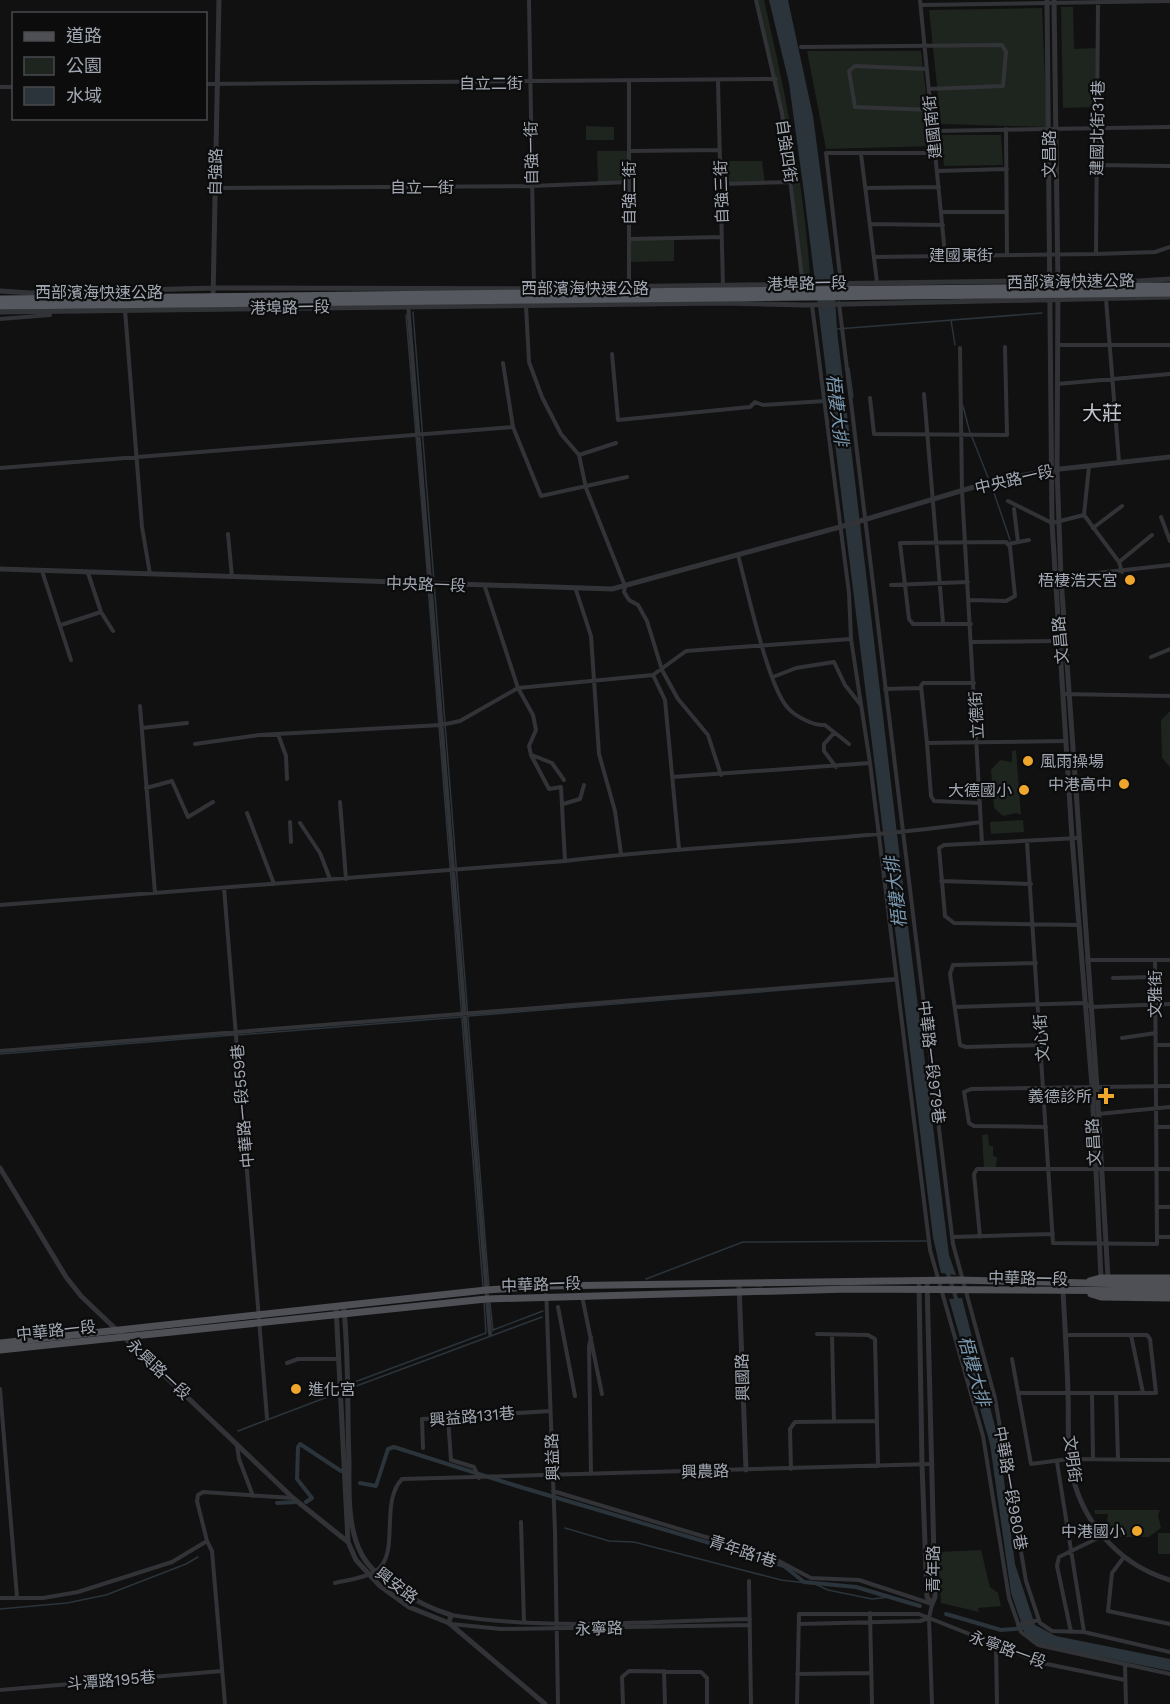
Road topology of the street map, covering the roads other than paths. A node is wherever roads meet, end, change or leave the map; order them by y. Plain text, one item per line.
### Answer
1 (219, 0) edge
2 (529, 0) edge
3 (756, 0) edge
4 (1147, 1) edge
5 (1170, 1) edge
6 (1051, 2) edge
7 (1098, 2) junction
8 (920, 3) edge
9 (925, 46) junction
10 (801, 47) dead end
11 (926, 69) junction
12 (776, 79) junction
13 (718, 81) junction
14 (629, 82) junction
15 (529, 83) junction
16 (207, 84) edge
17 (217, 84) junction
18 (928, 89) junction
19 (931, 110) junction
20 (1097, 127) junction
21 (1170, 127) edge
22 (1006, 129) junction
23 (1052, 129) junction
24 (933, 131) junction
25 (720, 150) junction
26 (629, 151) junction
27 (935, 153) junction
28 (861, 154) junction
29 (1096, 165) junction
30 (1170, 166) edge
31 (1006, 169) junction
32 (937, 171) junction
33 (629, 182) junction
34 (792, 182) junction
35 (721, 184) junction
36 (532, 186) junction
37 (939, 187) junction
38 (214, 188) junction
39 (866, 188) junction
40 (943, 212) junction
41 (1007, 212) junction
42 (870, 224) junction
43 (943, 225) junction
44 (722, 237) junction
45 (629, 239) junction
46 (1170, 248) edge
47 (945, 254) junction
48 (1049, 254) junction
49 (1096, 254) junction
50 (1007, 255) junction
51 (1056, 255) junction
52 (874, 257) junction
53 (1170, 279) edge
54 (839, 282) junction
55 (877, 282) junction
56 (723, 284) junction
57 (803, 284) junction
58 (1034, 285) junction
59 (1051, 285) junction
60 (629, 286) junction
61 (1058, 286) junction
62 (1170, 286) edge
63 (214, 288) junction
64 (406, 289) junction
65 (534, 289) junction
66 (579, 289) junction
67 (0, 291) edge
68 (32, 293) junction
69 (993, 293) junction
70 (804, 295) junction
71 (840, 295) junction
72 (1170, 295) edge
73 (723, 296) junction
74 (733, 296) junction
75 (615, 297) junction
76 (629, 297) junction
77 (1106, 299) junction
78 (1029, 300) junction
79 (1055, 300) junction
80 (0, 303) edge
81 (723, 303) junction
82 (628, 304) junction
83 (839, 304) junction
84 (805, 305) junction
85 (812, 305) junction
86 (408, 306) junction
87 (526, 306) junction
88 (534, 306) junction
89 (580, 306) junction
90 (213, 308) junction
91 (125, 309) junction
92 (31, 310) junction
93 (0, 312) edge
94 (50, 315) dead end
95 (0, 319) edge
96 (1057, 345) junction
97 (1170, 345) edge
98 (1108, 346) junction
99 (1005, 347) dead end
100 (960, 348) dead end
101 (612, 354) dead end
102 (503, 363) dead end
103 (1170, 374) edge
104 (1111, 380) junction
105 (1058, 384) junction
106 (924, 394) dead end
107 (870, 398) dead end
108 (825, 401) junction
109 (513, 427) junction
110 (927, 434) junction
111 (960, 434) junction
112 (418, 435) junction
113 (616, 443) dead end
114 (579, 455) junction
115 (136, 456) junction
116 (1170, 458) edge
117 (1119, 462) junction
118 (1089, 466) junction
119 (0, 468) edge
120 (1054, 470) junction
121 (627, 477) dead end
122 (586, 488) junction
123 (962, 491) junction
124 (933, 499) junction
125 (1008, 501) dead end
126 (1122, 506) dead end
127 (1014, 509) dead end
128 (1084, 515) junction
129 (1161, 518) dead end
130 (863, 519) junction
131 (1052, 523) junction
132 (1060, 523) junction
133 (842, 526) junction
134 (1093, 528) junction
135 (228, 534) dead end
136 (1152, 534) dead end
137 (1029, 540) dead end
138 (1170, 541) edge
139 (1018, 542) junction
140 (936, 543) junction
141 (966, 543) junction
142 (1008, 544) junction
143 (738, 555) junction
144 (1119, 562) junction
145 (1170, 565) edge
146 (0, 569) edge
147 (42, 571) junction
148 (1122, 572) junction
149 (88, 573) junction
150 (150, 575) junction
151 (232, 578) junction
152 (1057, 578) junction
153 (940, 582) junction
154 (968, 582) junction
155 (906, 583) junction
156 (431, 584) junction
157 (891, 585) dead end
158 (624, 586) junction
159 (485, 587) junction
160 (576, 590) junction
161 (970, 600) junction
162 (101, 612) junction
163 (943, 623) junction
164 (971, 624) junction
165 (61, 625) junction
166 (113, 630) dead end
167 (851, 639) junction
168 (1063, 641) junction
169 (972, 642) junction
170 (763, 645) junction
171 (1170, 649) edge
172 (1151, 657) dead end
173 (71, 660) dead end
174 (662, 670) junction
175 (652, 675) junction
176 (773, 677) junction
177 (593, 681) junction
178 (974, 683) junction
179 (518, 688) junction
180 (921, 688) junction
181 (885, 689) junction
182 (1067, 694) junction
183 (1170, 696) edge
184 (140, 706) dead end
185 (862, 707) junction
186 (187, 723) dead end
187 (441, 725) junction
188 (142, 728) junction
189 (834, 733) junction
190 (278, 734) junction
191 (1070, 741) junction
192 (977, 742) junction
193 (927, 743) junction
194 (195, 744) dead end
195 (849, 744) dead end
196 (531, 755) junction
197 (870, 763) junction
198 (836, 767) junction
199 (721, 775) junction
200 (672, 777) junction
201 (287, 779) dead end
202 (564, 780) dead end
203 (584, 785) dead end
204 (146, 788) junction
205 (213, 802) dead end
206 (340, 802) dead end
207 (980, 803) junction
208 (563, 804) junction
209 (248, 813) dead end
210 (290, 822) dead end
211 (981, 822) junction
212 (300, 823) dead end
213 (904, 833) junction
214 (878, 836) junction
215 (1075, 838) junction
216 (291, 842) dead end
217 (1027, 842) junction
218 (982, 843) junction
219 (680, 849) junction
220 (621, 854) junction
221 (565, 861) junction
222 (453, 870) junction
223 (330, 879) junction
224 (346, 879) junction
225 (941, 881) junction
226 (274, 884) junction
227 (1031, 884) junction
228 (224, 888) junction
229 (155, 893) junction
230 (0, 905) edge
231 (1034, 925) junction
232 (1079, 925) junction
233 (1088, 959) junction
234 (1170, 960) edge
235 (1155, 961) junction
236 (1036, 963) junction
237 (1081, 964) junction
238 (1155, 977) junction
239 (1113, 978) dead end
240 (896, 979) junction
241 (1084, 1003) junction
242 (1170, 1004) edge
243 (1038, 1005) junction
244 (1155, 1005) junction
245 (954, 1007) junction
246 (1091, 1007) junction
247 (465, 1014) junction
248 (236, 1033) junction
249 (1156, 1033) junction
250 (1122, 1038) dead end
251 (1041, 1045) junction
252 (1170, 1045) edge
253 (1156, 1046) junction
254 (0, 1051) edge
255 (1044, 1086) junction
256 (1094, 1086) junction
257 (1156, 1086) junction
258 (1170, 1086) edge
259 (1170, 1107) edge
260 (1156, 1108) junction
261 (1098, 1114) junction
262 (1046, 1127) junction
263 (1156, 1127) junction
264 (1170, 1127) edge
265 (1095, 1167) junction
266 (1102, 1167) junction
267 (0, 1168) edge
268 (1049, 1169) junction
269 (1156, 1169) junction
270 (1170, 1169) edge
271 (1157, 1207) junction
272 (1170, 1207) edge
273 (1053, 1234) junction
274 (953, 1237) junction
275 (980, 1237) junction
276 (1157, 1237) junction
277 (1170, 1237) edge
278 (1099, 1244) junction
279 (1106, 1244) junction
280 (1104, 1278) junction
281 (1170, 1278) edge
282 (960, 1280) junction
283 (941, 1281) junction
284 (1085, 1282) junction
285 (923, 1285) junction
286 (1170, 1285) edge
287 (546, 1286) junction
288 (739, 1288) junction
289 (1126, 1288) junction
290 (486, 1290) junction
291 (942, 1290) junction
292 (962, 1290) junction
293 (1170, 1291) edge
294 (1063, 1292) junction
295 (1086, 1292) junction
296 (582, 1295) junction
297 (548, 1297) junction
298 (1170, 1298) edge
299 (486, 1299) junction
300 (340, 1307) junction
301 (558, 1307) dead end
302 (258, 1315) junction
303 (341, 1316) junction
304 (258, 1323) junction
305 (117, 1329) junction
306 (490, 1334) dead end
307 (817, 1334) dead end
308 (1065, 1335) junction
309 (1131, 1335) junction
310 (124, 1336) junction
311 (832, 1336) junction
312 (591, 1337) junction
313 (0, 1342) edge
314 (0, 1350) edge
315 (339, 1359) junction
316 (1012, 1359) dead end
317 (287, 1363) dead end
318 (0, 1389) edge
319 (1020, 1393) junction
320 (1068, 1393) junction
321 (1092, 1393) junction
322 (1116, 1393) junction
323 (1143, 1393) junction
324 (602, 1394) dead end
325 (575, 1396) dead end
326 (550, 1411) junction
327 (267, 1418) dead end
328 (448, 1418) junction
329 (834, 1421) junction
330 (877, 1421) junction
331 (237, 1446) junction
332 (423, 1448) dead end
333 (1069, 1459) junction
334 (1093, 1459) junction
335 (1118, 1459) junction
336 (1170, 1460) edge
337 (1057, 1462) junction
338 (922, 1464) junction
339 (931, 1464) junction
340 (878, 1466) junction
341 (791, 1469) junction
342 (746, 1470) junction
343 (591, 1474) junction
344 (553, 1475) junction
345 (479, 1478) junction
346 (553, 1491) junction
347 (253, 1496) junction
348 (293, 1498) junction
349 (521, 1522) dead end
350 (1102, 1536) junction
351 (207, 1540) junction
352 (356, 1541) junction
353 (348, 1542) junction
354 (1073, 1551) junction
355 (1124, 1557) junction
356 (376, 1570) junction
357 (368, 1575) junction
358 (1170, 1580) edge
359 (749, 1581) dead end
360 (335, 1583) dead end
361 (17, 1597) junction
362 (0, 1598) edge
363 (932, 1604) junction
364 (870, 1613) junction
365 (451, 1615) junction
366 (929, 1618) junction
367 (1039, 1618) junction
368 (750, 1619) junction
369 (524, 1622) junction
370 (871, 1622) junction
371 (449, 1623) junction
372 (558, 1623) junction
373 (799, 1624) junction
374 (1170, 1624) edge
375 (750, 1625) junction
376 (1018, 1625) junction
377 (558, 1629) junction
378 (1071, 1632) junction
379 (1084, 1632) junction
380 (996, 1646) junction
381 (1170, 1652) edge
382 (1125, 1665) junction
383 (222, 1671) junction
384 (664, 1671) junction
385 (871, 1673) junction
386 (797, 1674) junction
387 (1170, 1674) edge
388 (1125, 1680) junction
389 (0, 1689) edge
390 (225, 1704) edge
391 (545, 1704) edge
392 (558, 1704) edge
393 (623, 1704) edge
394 (665, 1704) edge
395 (707, 1704) edge
396 (751, 1704) edge
397 (797, 1704) edge
398 (872, 1704) edge
399 (932, 1704) edge
400 (997, 1704) edge
401 (1126, 1704) edge

1 - 17 street, 自強路
2 - 15 street, 自強一街
3 - 12 street, 自強四街
4 - 5 street
4 - 7 street
6 - 7 street
6 - 8 street
6 - 23 street, 文昌路
7 - 20 street, 建國北街31巷
8 - 9 street, 建國南街
9 - 10 street
9 - 11 street, 建國南街
9 - 18 street
11 - 18 street, 建國南街
11 - 19 street
12 - 13 street, 自立二街
12 - 34 street, 自強四街
13 - 14 street, 自立二街
13 - 25 street, 自強三街
14 - 15 street, 自立二街
14 - 26 street, 自強二街
15 - 17 street, 自立二街
15 - 36 street, 自強一街
16 - 17 street, 自立二街
17 - 38 street, 自強路
18 - 19 street, 建國南街
19 - 24 street, 建國南街
20 - 21 street
20 - 23 street
20 - 29 street, 建國北街31巷
22 - 23 street
22 - 24 street
22 - 31 street
23 - 48 street, 文昌路
23 - 51 street, 文昌路
24 - 27 street, 建國南街
25 - 26 street
25 - 35 street, 自強三街
26 - 33 street, 自強二街
27 - 28 street
27 - 32 street, 建國南街
28 - 39 street
28 - 54 street
29 - 30 street
29 - 49 street, 建國北街31巷
31 - 32 street
31 - 41 street
32 - 37 street, 建國南街
33 - 36 street, 自立一街
33 - 45 street, 自強二街
34 - 35 street
34 - 57 street, 自強四街
35 - 44 street, 自強三街
36 - 38 street, 自立一街
36 - 65 street, 自強一街
37 - 39 street
37 - 40 street, 建國南街
38 - 63 street, 自強路
39 - 42 street
40 - 41 street
40 - 43 street, 建國南街
41 - 50 street
42 - 43 street
42 - 52 street
43 - 47 street, 建國南街
44 - 45 street
44 - 56 street, 自強三街
45 - 60 street, 自強二街
46 - 49 street, 建國東街
47 - 50 street, 建國東街
47 - 52 street, 建國東街
48 - 50 street, 建國東街
48 - 51 street, 建國東街
48 - 59 street, 文昌路
49 - 51 street, 建國東街
51 - 61 street, 文昌路
52 - 55 street
53 - 61 street, 港埠路一段
54 - 55 street, 港埠路一段
54 - 57 street, 港埠路一段
54 - 71 street
55 - 58 street, 港埠路一段
56 - 57 street, 港埠路一段
56 - 60 street, 港埠路一段
56 - 73 street, 自強三街
57 - 70 street, 自強四街
58 - 59 street, 港埠路一段
58 - 69 street, 港埠路一段
58 - 74 highway, bridge
59 - 61 street, 港埠路一段
59 - 79 street, 文昌路
60 - 66 street, 港埠路一段
60 - 76 street, 自強二街
61 - 79 street, 文昌路
62 - 74 highway, 西部濱海快速公路, bridge
63 - 64 street, 港埠路一段
63 - 68 street, 港埠路一段
63 - 90 street, 自強路
64 - 65 street, 港埠路一段
64 - 86 street
65 - 66 street, 港埠路一段
65 - 88 street, 自強一街
66 - 75 street, 港埠路一段
67 - 68 street, 港埠路一段
68 - 80 street
69 - 71 street, 港埠路一段
69 - 78 street, 港埠路一段
70 - 71 street, 港埠路一段
70 - 73 street, 港埠路一段
70 - 84 street, 自強四街
71 - 83 street
72 - 74 highway, 西部濱海快速公路, bridge
72 - 77 street, 港埠路一段
73 - 76 street, 港埠路一段
73 - 81 street, 自強三街
74 - 78 highway, bridge
74 - 80 highway, 西部濱海快速公路, bridge
75 - 76 street, 港埠路一段
75 - 89 street, 港埠路一段
76 - 82 street, 自強二街
77 - 79 street, 港埠路一段
77 - 98 street
78 - 79 street, 港埠路一段
78 - 83 street, 港埠路一段
79 - 96 street, 文昌路
79 - 120 street, 文昌路
80 - 92 street
81 - 82 street, 港埠路一段
81 - 84 street, 港埠路一段
82 - 89 street, 港埠路一段
83 - 85 street, 港埠路一段
83 - 130 street
84 - 85 street, 港埠路一段
85 - 108 street
86 - 87 street, 港埠路一段
86 - 90 street, 港埠路一段
86 - 112 street
87 - 88 street, 港埠路一段
87 - 114 street
88 - 89 street, 港埠路一段
90 - 91 street, 港埠路一段
91 - 92 street, 港埠路一段
91 - 115 street
92 - 93 street, 港埠路一段
94 - 95 street
96 - 98 street
96 - 105 street, 文昌路
97 - 98 street
98 - 104 street
99 - 111 street
100 - 111 street, 立德街
101 - 108 street
102 - 109 street
103 - 104 street
104 - 105 street
104 - 117 street
105 - 120 street, 文昌路
106 - 110 street
107 - 110 street
108 - 133 street
109 - 112 street
109 - 122 street
110 - 111 street
110 - 124 street
111 - 123 street, 立德街
112 - 115 street
112 - 156 street
113 - 114 street
114 - 122 street
115 - 119 street
115 - 150 street
116 - 117 street, 中央路一段
117 - 118 street, 中央路一段
118 - 120 street, 中央路一段
118 - 128 street
120 - 123 street, 中央路一段
120 - 131 street, 文昌路
120 - 132 street, 文昌路
121 - 122 street
122 - 158 street
123 - 124 street, 中央路一段
123 - 141 street, 立德街
124 - 130 street, 中央路一段
124 - 140 street
125 - 131 street
126 - 134 street
127 - 139 street
128 - 132 street
128 - 134 street
129 - 138 street
130 - 133 street, 中央路一段
130 - 181 street
131 - 132 street
131 - 152 street, 文昌路
132 - 152 street, 文昌路
133 - 143 street, 中央路一段
133 - 167 street
134 - 144 street
135 - 151 street
136 - 144 street
137 - 139 street
139 - 142 street
140 - 141 street
140 - 153 street
140 - 155 street
141 - 142 street
141 - 154 street, 立德街
142 - 161 street
143 - 158 street, 中央路一段
143 - 170 street
144 - 148 street
145 - 148 street
146 - 147 street, 中央路一段
147 - 149 street, 中央路一段
147 - 165 street
148 - 152 street
149 - 150 street, 中央路一段
149 - 162 street
150 - 151 street, 中央路一段
151 - 156 street, 中央路一段
152 - 168 street, 文昌路
153 - 154 street
153 - 155 street
153 - 163 street
154 - 161 street, 立德街
155 - 157 street
155 - 163 street
156 - 159 street, 中央路一段
156 - 187 street
158 - 160 street, 中央路一段
158 - 174 street
159 - 160 street, 中央路一段
159 - 179 street
160 - 177 street
161 - 164 street, 立德街
162 - 165 street
162 - 166 street
163 - 164 street
164 - 169 street, 立德街
165 - 173 street
167 - 170 street
167 - 185 street
168 - 169 street
168 - 182 street, 文昌路
169 - 178 street, 立德街
170 - 174 street
170 - 176 street
171 - 172 street
174 - 175 street
174 - 199 street
175 - 177 street
175 - 200 street
176 - 185 street
176 - 189 street
177 - 179 street
177 - 220 street
178 - 180 street
178 - 192 street, 立德街
179 - 187 street
179 - 196 street
180 - 181 street
180 - 193 street
181 - 213 street
182 - 183 street
182 - 191 street, 文昌路
184 - 188 street
185 - 197 street
186 - 188 street
187 - 190 street
187 - 222 street
188 - 204 street
189 - 195 street
189 - 198 street
190 - 194 street
190 - 201 street
191 - 192 street
191 - 215 street, 文昌路
192 - 193 street
192 - 207 street, 立德街
193 - 207 street
196 - 202 street
196 - 208 street
197 - 198 street
197 - 214 street
198 - 199 street
199 - 200 street
200 - 219 street
203 - 208 street
204 - 205 street
204 - 229 street
206 - 224 street
207 - 211 street, 立德街
208 - 221 street
209 - 226 street
210 - 216 street
211 - 213 street
211 - 218 street, 立德街
212 - 223 street
213 - 214 street
213 - 274 street, 中華路一段979巷
214 - 219 street
214 - 240 street
215 - 217 street
215 - 232 street, 文昌路
215 - 233 street, 文昌路
217 - 218 street
217 - 227 street, 文心街
218 - 225 street
219 - 220 street
220 - 221 street
221 - 222 street
222 - 224 street
222 - 247 street
223 - 224 street
223 - 226 street
225 - 227 street
225 - 231 street
226 - 228 street
227 - 231 street, 文心街
228 - 229 street
228 - 248 street, 中華路一段559巷
229 - 230 street
231 - 232 street
231 - 236 street, 文心街
232 - 237 street, 文昌路
233 - 235 street
233 - 237 street
233 - 246 street, 文昌路
234 - 235 street
235 - 238 street, 文雅街
236 - 243 street, 文心街
236 - 245 street
237 - 241 street, 文昌路
238 - 239 street
238 - 244 street, 文雅街
240 - 247 street
240 - 283 street
241 - 243 street
241 - 246 street
241 - 256 street, 文昌路
242 - 244 street
243 - 245 street
243 - 251 street, 文心街
244 - 246 street
244 - 249 street, 文雅街
245 - 251 street
246 - 256 street, 文昌路
247 - 248 street
247 - 290 street
248 - 254 street
248 - 302 street, 中華路一段559巷
249 - 250 street
249 - 253 street, 文雅街
251 - 255 street, 文心街
252 - 253 street
253 - 257 street, 文雅街
255 - 256 street
255 - 262 street, 文心街
255 - 262 street
256 - 257 street
256 - 261 street, 文昌路
256 - 265 street, 文昌路
257 - 258 street
257 - 260 street, 文雅街
259 - 260 street
260 - 261 street
260 - 263 street, 文雅街
261 - 266 street, 文昌路
262 - 268 street, 文心街
263 - 264 street
263 - 269 street, 文雅街
265 - 266 street
265 - 268 street
265 - 278 street, 文昌路
266 - 269 street
266 - 279 street, 文昌路
267 - 305 street, 永興路一段
268 - 273 street, 文心街
268 - 275 street
269 - 270 street
269 - 271 street, 文雅街
271 - 272 street
271 - 276 street, 文雅街
273 - 275 street
273 - 278 street
274 - 275 street
274 - 282 street, 中華路一段979巷
276 - 277 street
276 - 279 street, 文雅街
278 - 279 street
278 - 280 street, 文昌路
279 - 280 street, 文昌路
280 - 281 main road, 中華路一段
280 - 284 main road, 中華路一段
282 - 283 main road, 中華路一段
282 - 284 main road, 中華路一段
282 - 292 street, 中華路一段979巷
283 - 285 main road, 中華路一段
283 - 291 street
284 - 289 main road, 中華路一段
285 - 288 main road, 中華路一段
285 - 291 main road, 中華路一段
285 - 338 street, 青年路
285 - 339 street, 青年路
286 - 289 main road
287 - 288 main road, 中華路一段
287 - 290 main road, 中華路一段
287 - 297 street, 興益路
288 - 296 main road, 中華路一段
288 - 342 street, 興國路
289 - 293 main road
289 - 295 main road, 中華路一段
290 - 299 street
290 - 300 main road, 中華路一段
291 - 292 main road, 中華路一段
291 - 376 street
292 - 294 main road, 中華路一段
292 - 367 street, 中華路一段980巷
294 - 295 main road, 中華路一段
294 - 308 street, 文明街
295 - 298 main road, 中華路一段
296 - 297 main road, 中華路一段
296 - 312 street
297 - 299 main road, 中華路一段
297 - 326 street, 興益路
299 - 303 main road, 中華路一段
299 - 306 street
300 - 302 main road, 中華路一段
300 - 303 street
301 - 325 street
302 - 304 street, 中華路一段559巷
302 - 305 main road, 中華路一段
303 - 304 main road, 中華路一段
303 - 315 street
303 - 352 street
304 - 310 main road, 中華路一段
304 - 327 street, 中華路一段559巷
305 - 310 street, 永興路一段
305 - 313 main road, 中華路一段
307 - 311 street
308 - 309 street
308 - 320 street, 文明街
309 - 323 street
309 - 323 street
310 - 314 main road, 中華路一段
310 - 331 street, 永興路一段
311 - 329 street
311 - 330 street
312 - 324 street
312 - 343 street
315 - 317 street
315 - 353 street
316 - 319 street
318 - 361 street
319 - 320 street
319 - 337 street
320 - 321 street
320 - 333 street, 文明街
321 - 322 street
321 - 334 street
322 - 323 street
322 - 335 street
326 - 328 street, 興益路131巷
326 - 344 street, 興益路
328 - 332 street, 興益路131巷
328 - 345 street
329 - 330 street
329 - 341 street
330 - 340 street
331 - 347 street
331 - 348 street, 永興路一段
333 - 334 street
333 - 337 street
333 - 350 street, 文明街
334 - 335 street
335 - 336 street
337 - 354 street
338 - 339 street, 興農路
338 - 340 street, 興農路
338 - 363 street, 青年路
339 - 363 street, 青年路
340 - 341 street, 興農路
341 - 342 street, 興農路
342 - 343 street, 興農路
343 - 344 street, 興農路
344 - 345 street, 興農路
344 - 346 street, 興益路
345 - 356 street, 興農路
346 - 363 street, 青年路1巷
346 - 372 street, 興益路
347 - 348 street
347 - 351 street
348 - 353 street, 興安路
349 - 369 street
350 - 354 street
350 - 355 street, 文明街
351 - 361 street
351 - 383 street
352 - 353 street
352 - 356 street, 興安路
353 - 357 street, 興安路
354 - 378 street
354 - 379 street
355 - 358 street, 文明街
355 - 374 street
356 - 357 street
356 - 365 street, 興安路
357 - 360 street
357 - 371 street, 興安路
359 - 368 street
361 - 362 street
363 - 366 street
364 - 366 street, 永寧路一段
364 - 370 street
364 - 373 street, 永寧路一段
365 - 369 street, 永寧路
365 - 371 street
366 - 370 street, 永寧路一段
366 - 380 street, 永寧路一段
366 - 399 street
367 - 376 street
367 - 378 street
368 - 372 street, 永寧路
368 - 375 street
369 - 372 street, 永寧路
370 - 373 street, 永寧路一段
370 - 385 street
371 - 377 street, 永寧路
371 - 391 street, 興安路
372 - 377 street, 興益路
373 - 386 street
375 - 377 street, 永寧路
375 - 396 street
376 - 382 street
377 - 392 street, 興益路
378 - 379 street
379 - 381 street
380 - 388 street, 永寧路一段
380 - 400 street
382 - 387 street
382 - 388 street
383 - 389 street, 斗潭路195巷
383 - 390 street
384 - 393 street
384 - 394 street
384 - 395 street
385 - 386 street
385 - 398 street
386 - 397 street
388 - 401 street

